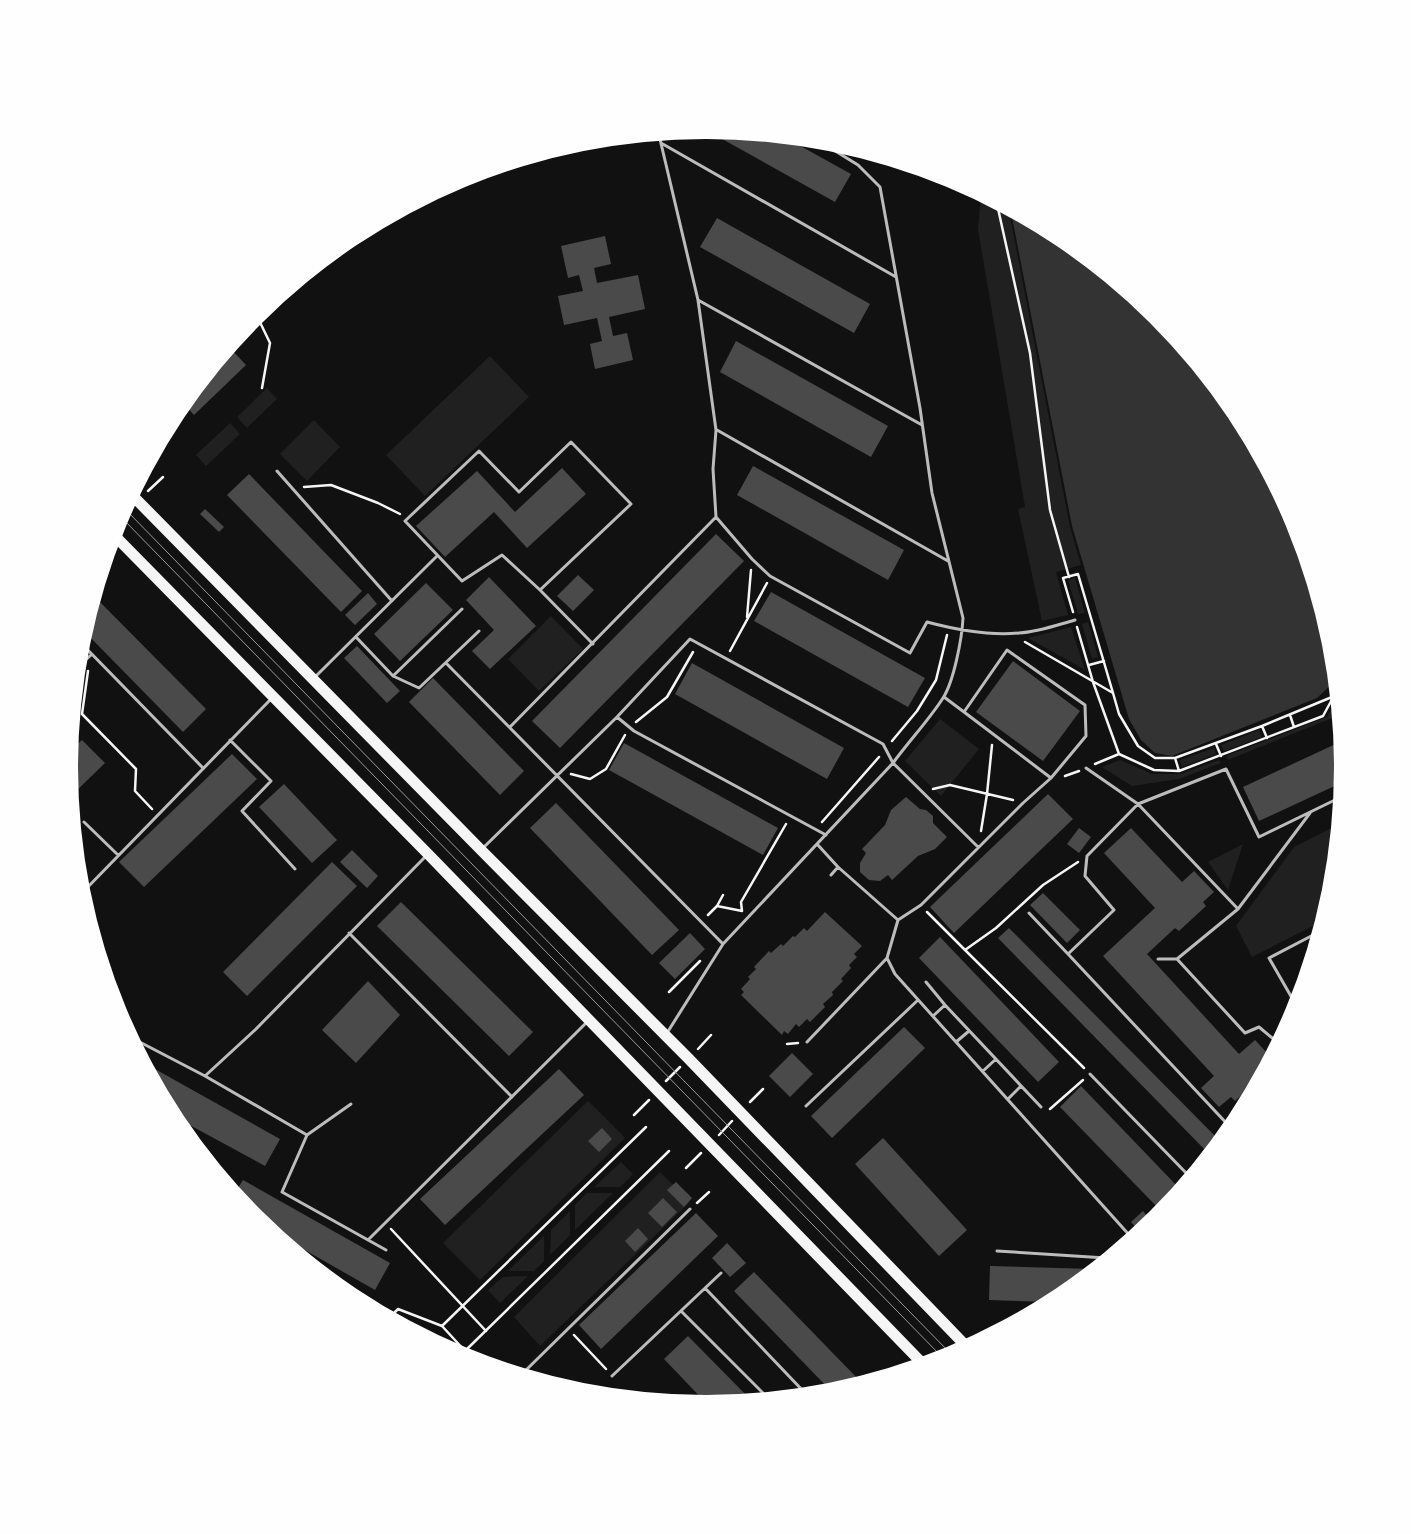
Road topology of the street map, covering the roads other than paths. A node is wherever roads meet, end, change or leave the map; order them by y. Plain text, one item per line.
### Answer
1 (661, 143) joint
2 (838, 153) edge
3 (897, 277) junction
4 (698, 300) junction
5 (922, 425) junction
6 (716, 430) junction
7 (277, 471) dead end
8 (137, 500) edge
9 (716, 517) junction
10 (120, 541) edge
11 (437, 556) junction
12 (949, 561) junction
13 (540, 590) junction
14 (392, 601) junction
15 (462, 609) dead end
16 (1075, 620) road end
17 (478, 631) dead end
18 (962, 631) junction
19 (356, 637) junction
20 (593, 644) junction
21 (90, 654) joint
22 (88, 656) edge
23 (446, 662) junction
24 (393, 676) junction
25 (312, 679) junction
26 (273, 697) junction
27 (944, 697) junction
28 (964, 712) junction
29 (617, 717) junction
30 (510, 728) junction
31 (230, 740) junction
32 (893, 762) junction
33 (203, 768) junction
34 (1086, 768) road end
35 (558, 776) junction
36 (1051, 778) junction
37 (1332, 801) edge
38 (1138, 804) junction
39 (1311, 812) junction
40 (84, 822) dead end
41 (826, 835) junction
42 (817, 844) junction
43 (978, 847) junction
44 (481, 850) junction
45 (428, 854) junction
46 (118, 855) junction
47 (838, 866) junction
48 (296, 869) dead end
49 (830, 875) dead end
50 (89, 885) edge
51 (1238, 909) junction
52 (1029, 914) dead end
53 (898, 920) junction
54 (349, 933) junction
55 (1310, 937) edge
56 (723, 944) junction
57 (1068, 954) junction
58 (887, 958) junction
59 (1158, 959) dead end
60 (1177, 959) junction
61 (926, 982) dead end
62 (1290, 995) edge
63 (918, 1000) junction
64 (945, 1005) junction
65 (933, 1016) junction
66 (588, 1020) junction
67 (969, 1031) junction
68 (666, 1036) junction
69 (1272, 1038) edge
70 (807, 1042) dead end
71 (956, 1042) junction
72 (141, 1043) edge
73 (996, 1059) junction
74 (983, 1071) junction
75 (1090, 1074) road end
76 (205, 1076) junction
77 (1021, 1086) junction
78 (512, 1097) junction
79 (1008, 1099) junction
80 (351, 1104) dead end
81 (806, 1106) dead end
82 (1041, 1108) dead end
83 (1224, 1121) edge
84 (307, 1135) junction
85 (1185, 1172) edge
86 (690, 1209) road end
87 (1127, 1233) edge
88 (368, 1240) junction
89 (386, 1250) dead end
90 (997, 1251) dead end
91 (1097, 1257) edge
92 (721, 1273) dead end
93 (705, 1288) junction
94 (681, 1311) junction
95 (961, 1340) edge
96 (917, 1358) edge
97 (527, 1369) edge
98 (612, 1376) road end
99 (800, 1388) edge
100 (762, 1392) edge

1 - 3 lane
1 - 4 lane
2 - 3 lane
3 - 5 lane
4 - 5 lane
4 - 6 lane
5 - 12 lane
6 - 9 lane
6 - 12 lane
7 - 14 lane
8 - 25 main road
9 - 18 lane
9 - 20 lane
10 - 26 main road
11 - 13 lane
11 - 13 lane
11 - 14 lane
12 - 18 lane
13 - 20 lane
14 - 19 lane
15 - 24 lane
16 - 18 lane
17 - 23 lane
18 - 27 lane
19 - 24 lane
19 - 25 lane
20 - 30 lane
21 - 22 lane
21 - 33 lane
23 - 24 lane
23 - 30 lane
25 - 44 main road
26 - 31 lane
26 - 45 main road
27 - 28 lane
27 - 32 lane
28 - 36 lane
28 - 36 lane
29 - 32 lane
29 - 35 lane
29 - 41 lane
30 - 35 lane
31 - 33 lane
31 - 48 lane
32 - 41 lane
32 - 43 lane
33 - 46 lane
34 - 38 lane
35 - 44 lane
35 - 56 lane
36 - 43 lane
37 - 39 lane
38 - 39 lane
38 - 51 lane
38 - 57 lane
39 - 51 lane
40 - 46 lane
41 - 42 lane
42 - 47 lane
42 - 56 lane
43 - 53 lane
44 - 68 main road
45 - 54 lane
45 - 66 main road
46 - 50 lane
47 - 49 lane
47 - 53 lane
51 - 60 lane
52 - 57 lane
53 - 58 lane
54 - 76 lane
54 - 78 lane
55 - 62 lane
56 - 68 lane
57 - 83 lane
58 - 63 lane
58 - 70 lane
59 - 60 lane
60 - 69 lane
61 - 64 lane
63 - 65 lane
63 - 81 lane
64 - 65 lane
64 - 67 lane
65 - 71 lane
66 - 78 lane
66 - 96 main road
67 - 71 lane
67 - 73 lane
68 - 95 main road
71 - 74 lane
72 - 76 lane
73 - 74 lane
73 - 77 lane
74 - 79 lane
75 - 85 lane
76 - 84 lane
77 - 79 lane
77 - 82 lane
78 - 88 lane
79 - 87 lane
80 - 84 lane
84 - 88 lane
86 - 97 lane
88 - 89 lane
90 - 91 lane
92 - 93 lane
93 - 94 lane
93 - 99 lane
94 - 98 lane
94 - 100 lane

